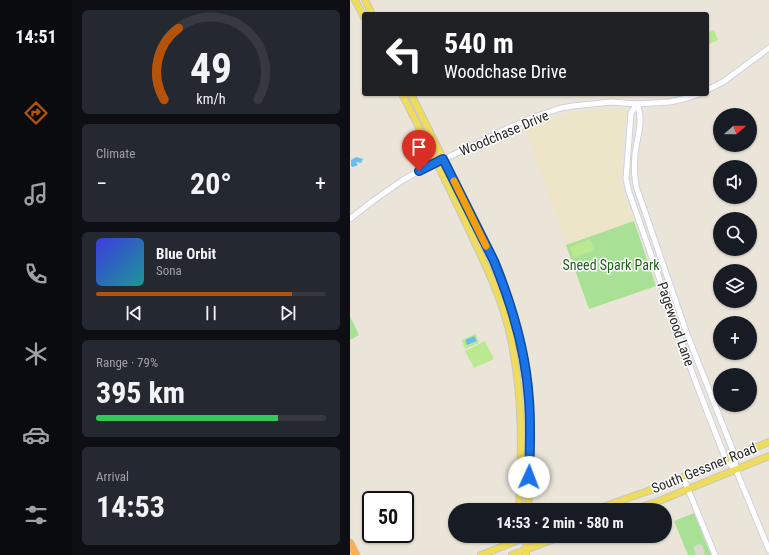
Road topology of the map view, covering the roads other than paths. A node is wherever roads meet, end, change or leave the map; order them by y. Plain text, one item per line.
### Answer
1 (355, 0) edge
2 (365, 0) edge
3 (371, 12) edge
4 (362, 13) edge
5 (769, 48) edge
6 (709, 89) edge
7 (403, 96) edge
8 (692, 96) edge
9 (413, 97) edge
10 (407, 103) junction
11 (637, 104) junction
12 (443, 159) junction
13 (436, 162) junction
14 (350, 219) edge
15 (529, 399) junction
16 (520, 400) junction
17 (769, 442) edge
18 (735, 456) junction
19 (769, 456) edge
20 (726, 460) junction
21 (521, 465) junction
22 (529, 465) junction
23 (736, 470) junction
24 (684, 477) junction
25 (688, 490) junction
26 (519, 503) edge
27 (528, 503) edge
28 (616, 503) edge
29 (653, 503) edge
30 (350, 543) edge
31 (506, 543) edge
32 (516, 543) edge
33 (527, 543) edge
34 (547, 543) edge
35 (769, 550) edge
36 (526, 553) edge
37 (515, 554) edge
38 (356, 555) edge
39 (481, 555) edge
40 (715, 555) edge

1 - 4 main road
2 - 3 main road
5 - 6 street
7 - 10 main road
8 - 11 street, Woodchase Drive
9 - 10 main road
9 - 12 main road
10 - 13 main road
11 - 12 street, Woodchase Drive
11 - 18 street, Pagewood Lane
11 - 20 street, Pagewood Lane
12 - 13 street, Woodchase Drive
12 - 15 main road
13 - 14 street, Woodchase Drive
13 - 16 main road
15 - 16 main road
15 - 22 main road
16 - 21 main road
17 - 18 main road, South Gessner Road
18 - 20 main road, South Gessner Road
18 - 23 street, Pagewood Lane
19 - 23 main road, South Gessner Road
20 - 23 street, Pagewood Lane
20 - 24 main road, South Gessner Road
21 - 22 main road
21 - 26 main road
22 - 27 main road
23 - 25 main road, South Gessner Road
23 - 35 street, Pagewood Lane
24 - 25 street
24 - 28 main road, South Gessner Road
25 - 29 main road, South Gessner Road
25 - 40 street
30 - 38 highway
31 - 39 main road
32 - 37 main road
33 - 36 main road
34 - 36 main road
36 - 37 main road

